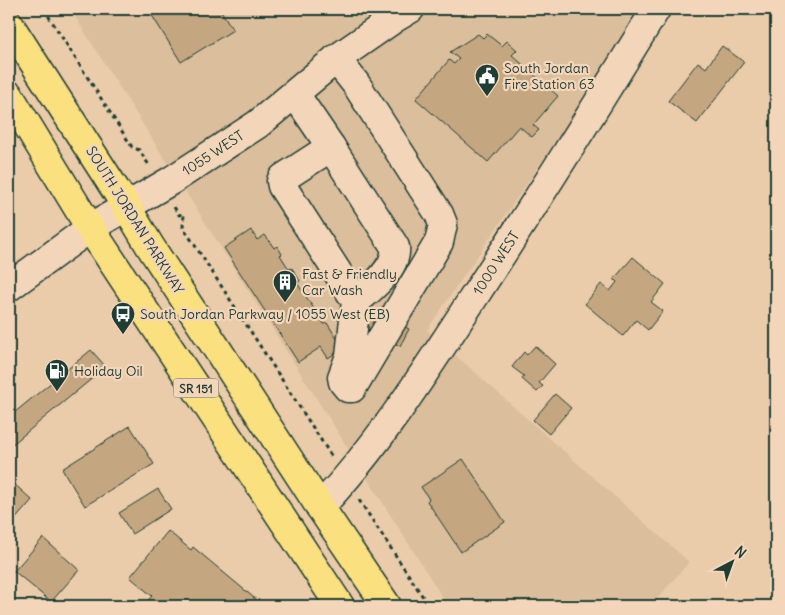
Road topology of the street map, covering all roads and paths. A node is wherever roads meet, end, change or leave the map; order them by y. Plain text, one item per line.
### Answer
1 (44, 9) edge
2 (410, 9) edge
3 (656, 9) edge
4 (9, 24) edge
5 (336, 59) junction
6 (295, 94) junction
7 (9, 95) edge
8 (330, 146) junction
9 (161, 186) junction
10 (126, 206) junction
11 (90, 228) junction
12 (9, 287) edge
13 (356, 301) junction
14 (346, 480) junction
15 (323, 512) junction
16 (340, 606) edge
17 (387, 606) edge
18 (429, 606) edge

1 - 9 path
2 - 5 street, 1055 WEST
3 - 14 street, 1000 WEST
4 - 10 main road, SOUTH JORDAN PARKWAY / SR 151
5 - 6 street, 1055 WEST
5 - 13 street
6 - 8 street
6 - 9 street, 1055 WEST
7 - 11 main road, SR 151
8 - 13 street
8 - 13 street
9 - 10 street, 1055 WEST
9 - 14 path
10 - 11 street, 1055 WEST
10 - 15 main road, SOUTH JORDAN PARKWAY / SR 151
11 - 12 street, 1055 WEST
11 - 16 main road, SR 151
14 - 15 street, 1000 WEST
14 - 18 path
15 - 17 main road, SR 151

